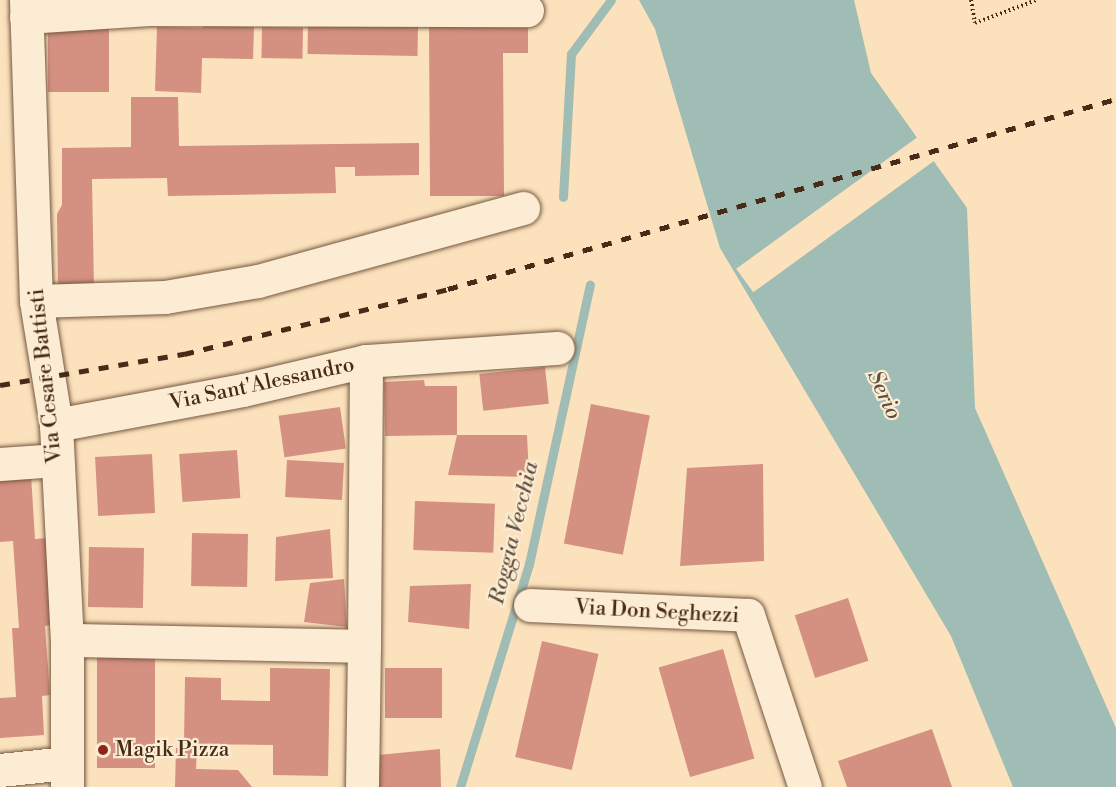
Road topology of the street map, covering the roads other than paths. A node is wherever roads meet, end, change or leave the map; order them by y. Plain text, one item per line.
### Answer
1 (26, 8) edge
2 (527, 9) dead end
3 (523, 208) dead end
4 (36, 301) junction
5 (558, 348) dead end
6 (366, 361) junction
7 (56, 425) junction
8 (57, 460) junction
9 (0, 464) edge
10 (530, 605) dead end
11 (67, 640) junction
12 (364, 646) junction
13 (0, 770) edge
14 (67, 775) edge
15 (362, 787) edge
16 (805, 787) edge

1 - 2 street
1 - 4 street, Via Cesare Battisti
3 - 4 street
4 - 7 street, Via Cesare Battisti
5 - 6 street
6 - 7 street, Via Sant'Alessandro
6 - 12 street, Via Sant'Alessandro
7 - 8 street, Via Cesare Battisti
8 - 9 street
8 - 11 street, Via Cesare Battisti
10 - 16 street, Via Don Seghezzi
11 - 12 street
11 - 14 street, Via Cesare Battisti
12 - 15 street, Via Sant'Alessandro
13 - 14 street

